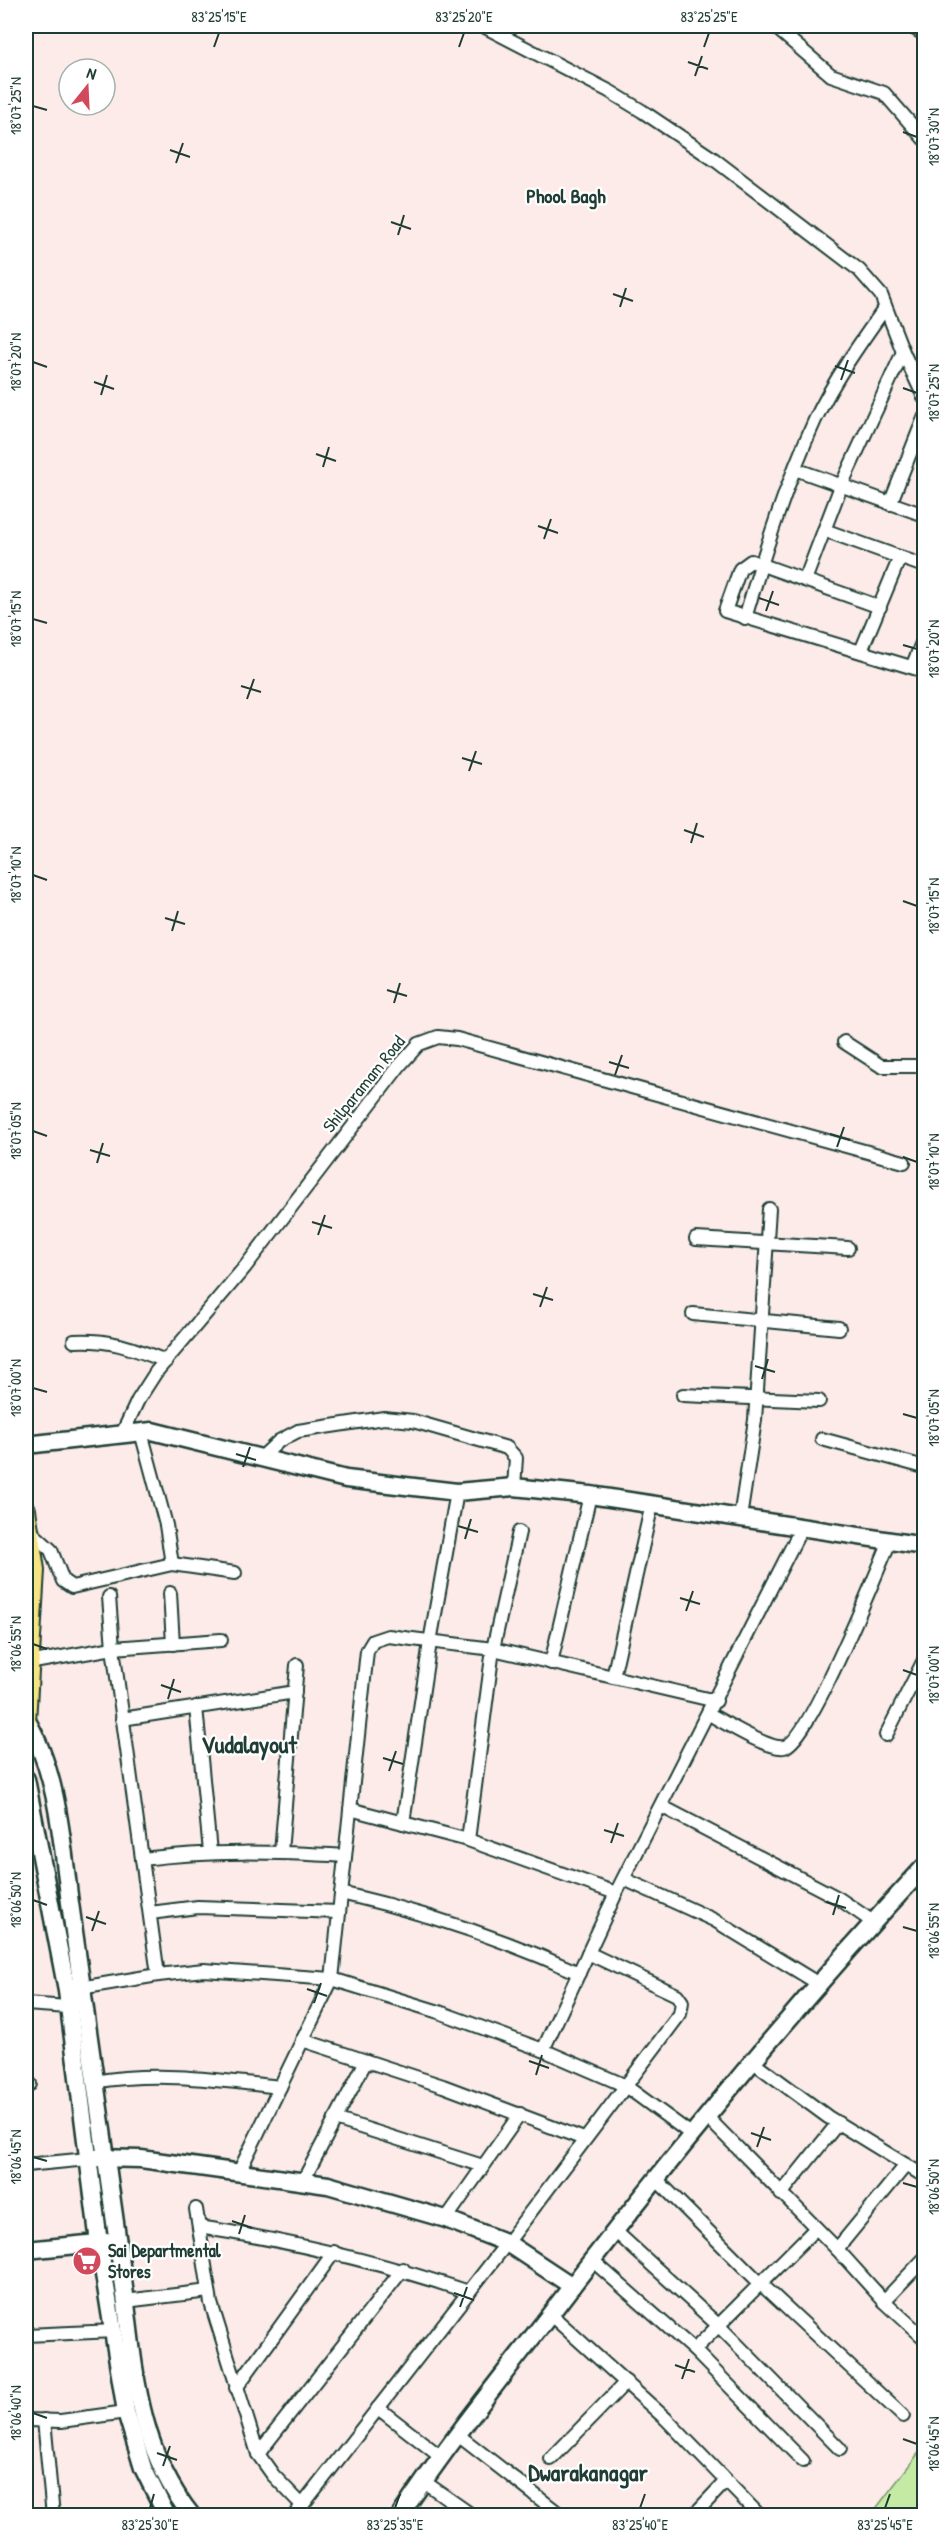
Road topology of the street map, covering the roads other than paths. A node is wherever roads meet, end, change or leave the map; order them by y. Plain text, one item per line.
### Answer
1 (483, 26) edge
2 (774, 26) edge
3 (910, 26) edge
4 (924, 34) edge
5 (924, 139) edge
6 (885, 308) junction
7 (903, 352) junction
8 (924, 397) edge
9 (924, 418) edge
10 (795, 469) junction
11 (841, 486) junction
12 (890, 504) junction
13 (924, 515) edge
14 (824, 530) junction
15 (900, 557) junction
16 (761, 565) junction
17 (924, 566) edge
18 (805, 580) junction
19 (880, 607) junction
20 (745, 618) junction
21 (924, 638) edge
22 (861, 651) junction
23 (912, 667) junction
24 (924, 671) edge
25 (844, 1042) dead end
26 (924, 1066) edge
27 (904, 1162) dead end
28 (770, 1209) dead end
29 (696, 1239) dead end
30 (768, 1244) junction
31 (848, 1248) dead end
32 (693, 1314) dead end
33 (762, 1322) junction
34 (839, 1328) dead end
35 (74, 1341) dead end
36 (166, 1361) junction
37 (683, 1395) dead end
38 (757, 1400) junction
39 (819, 1401) dead end
40 (141, 1432) junction
41 (122, 1434) junction
42 (822, 1439) dead end
43 (26, 1445) edge
44 (261, 1458) junction
45 (924, 1467) edge
46 (514, 1486) junction
47 (457, 1492) junction
48 (590, 1496) junction
49 (652, 1504) junction
50 (26, 1510) edge
51 (740, 1518) junction
52 (802, 1527) junction
53 (29, 1530) junction
54 (519, 1532) dead end
55 (890, 1541) junction
56 (924, 1546) edge
57 (171, 1564) junction
58 (235, 1573) dead end
59 (170, 1593) dead end
60 (109, 1597) dead end
61 (221, 1640) dead end
62 (430, 1641) junction
63 (173, 1644) junction
64 (112, 1648) junction
65 (493, 1649) junction
66 (924, 1660) edge
67 (28, 1663) junction
68 (551, 1663) junction
69 (297, 1665) dead end
70 (613, 1677) junction
71 (295, 1692) junction
72 (716, 1701) junction
73 (196, 1707) junction
74 (709, 1714) junction
75 (122, 1719) junction
76 (26, 1721) edge
77 (886, 1735) dead end
78 (26, 1779) edge
79 (661, 1806) junction
80 (350, 1809) junction
81 (403, 1823) junction
82 (468, 1840) junction
83 (210, 1852) junction
84 (281, 1852) junction
85 (345, 1856) junction
86 (142, 1859) junction
87 (924, 1867) edge
88 (624, 1879) junction
89 (341, 1893) junction
90 (616, 1893) junction
91 (339, 1912) junction
92 (150, 1913) junction
93 (873, 1922) junction
94 (588, 1953) junction
95 (579, 1973) junction
96 (158, 1975) junction
97 (332, 1979) junction
98 (819, 1984) junction
99 (72, 1995) junction
100 (26, 2004) edge
101 (302, 2040) junction
102 (543, 2050) junction
103 (366, 2061) junction
104 (752, 2061) junction
105 (94, 2082) junction
106 (624, 2085) junction
107 (280, 2087) junction
108 (520, 2114) junction
109 (706, 2116) junction
110 (335, 2119) junction
111 (838, 2123) junction
112 (691, 2134) junction
113 (584, 2139) junction
114 (96, 2158) junction
115 (26, 2165) edge
116 (906, 2165) junction
117 (483, 2166) junction
118 (239, 2172) junction
119 (924, 2176) edge
120 (656, 2179) junction
121 (303, 2181) junction
122 (781, 2194) junction
123 (196, 2209) dead end
124 (446, 2219) junction
125 (199, 2227) junction
126 (816, 2228) junction
127 (615, 2231) junction
128 (118, 2242) junction
129 (99, 2243) junction
130 (507, 2243) junction
131 (837, 2249) junction
132 (26, 2250) edge
133 (334, 2252) junction
134 (924, 2259) edge
135 (592, 2260) junction
136 (403, 2269) junction
137 (760, 2283) junction
138 (572, 2286) junction
139 (209, 2291) junction
140 (469, 2292) junction
141 (125, 2301) junction
142 (884, 2301) junction
143 (550, 2314) junction
144 (718, 2325) junction
145 (115, 2331) junction
146 (26, 2335) edge
147 (924, 2338) edge
148 (694, 2350) junction
149 (626, 2382) junction
150 (236, 2388) junction
151 (378, 2408) junction
152 (126, 2412) junction
153 (903, 2416) dead end
154 (26, 2420) edge
155 (44, 2421) junction
156 (458, 2435) junction
157 (840, 2449) dead end
158 (258, 2454) junction
159 (441, 2457) junction
160 (551, 2459) dead end
161 (802, 2461) dead end
162 (423, 2481) junction
163 (725, 2482) junction
164 (302, 2505) junction
165 (189, 2515) edge
166 (53, 2516) edge
167 (167, 2516) edge
168 (294, 2516) edge
169 (399, 2516) edge
170 (473, 2516) edge
171 (562, 2516) edge
172 (693, 2516) edge
173 (760, 2516) edge

1 - 6 street
2 - 5 street
3 - 4 street
6 - 7 street
6 - 10 street
7 - 8 street
7 - 11 street
9 - 12 street
10 - 11 street
10 - 16 street
11 - 12 street
11 - 14 street
12 - 13 street
14 - 15 street
14 - 18 street
15 - 17 street
15 - 19 street
16 - 18 street
16 - 20 street
16 - 20 street
18 - 19 street
19 - 22 street
20 - 22 street
21 - 23 street
22 - 23 street
23 - 24 street
25 - 26 street
27 - 36 street, Shilparamam Road
28 - 30 street
29 - 30 street
30 - 31 street
30 - 33 street
32 - 33 street
33 - 34 street
33 - 38 street
35 - 36 street
36 - 41 street, Shilparamam Road
37 - 38 street
38 - 39 street
38 - 51 street
40 - 41 street
40 - 44 street
40 - 57 street
41 - 43 street
42 - 45 street
44 - 46 street
44 - 47 street
46 - 47 street
46 - 48 street
47 - 62 street
48 - 49 street
48 - 68 street
49 - 51 street
49 - 70 street
50 - 53 main road
51 - 52 street
52 - 55 street
52 - 72 street
53 - 57 street
53 - 67 main road
54 - 65 street
55 - 56 street
55 - 74 street
57 - 58 street
59 - 63 street
60 - 64 street
61 - 63 street
62 - 65 street
62 - 80 street
62 - 81 street
63 - 64 street
64 - 67 street
64 - 75 street
65 - 68 street
65 - 82 street
66 - 77 street
67 - 76 main road
68 - 70 street
69 - 71 street
70 - 72 street
71 - 73 street
71 - 84 street
72 - 74 street
73 - 75 street
73 - 83 street
74 - 79 street
75 - 86 street
76 - 99 street
78 - 99 street
79 - 88 street
79 - 93 street
80 - 81 street
80 - 85 street
81 - 82 street
82 - 90 street
83 - 84 street
83 - 86 street
84 - 85 street
85 - 89 street
86 - 92 street
87 - 93 street
88 - 90 street
88 - 98 street
89 - 91 street
89 - 95 street
90 - 94 street
91 - 92 street
91 - 97 street
92 - 96 street
93 - 98 street
94 - 95 street
94 - 106 street
95 - 102 street
96 - 97 street
96 - 99 street
97 - 101 street
97 - 102 street
98 - 104 street
99 - 100 street
99 - 105 street
99 - 114 street
101 - 103 street
101 - 107 street
102 - 106 street
103 - 108 street
103 - 110 street
104 - 109 street
104 - 111 street
105 - 107 street
105 - 114 street
106 - 112 street
106 - 113 street
107 - 118 street
108 - 113 street
108 - 117 street
109 - 112 street
109 - 122 street
110 - 117 street
110 - 121 street
111 - 116 street
111 - 122 street
112 - 120 street
113 - 130 street
114 - 115 street
114 - 118 street
114 - 128 street
114 - 129 street
116 - 119 street
116 - 131 street
117 - 124 street
118 - 121 street
120 - 127 street
120 - 137 street
121 - 124 street
122 - 126 street
123 - 125 street
124 - 130 street
125 - 133 street
125 - 139 street
126 - 131 street
126 - 137 street
127 - 135 street
127 - 144 street
128 - 129 street
128 - 141 street
129 - 132 street
129 - 145 street
130 - 138 street
130 - 140 street
131 - 142 street
133 - 136 street
133 - 150 street
134 - 142 street
135 - 138 street
135 - 148 street
136 - 140 street
136 - 158 street
137 - 144 street
137 - 153 street
138 - 143 street
139 - 141 street
139 - 150 street
140 - 151 street
141 - 165 street
142 - 147 street
143 - 149 street
143 - 156 street
144 - 148 street
144 - 157 street
145 - 146 street
145 - 152 street
148 - 161 street
149 - 160 street
149 - 163 street
150 - 158 street
151 - 159 street
151 - 164 street
152 - 155 street
152 - 167 street
154 - 155 street
155 - 166 street
156 - 159 street
156 - 171 street
158 - 164 street
159 - 162 street
162 - 169 street
162 - 170 street
163 - 172 street
163 - 173 street
164 - 168 street

